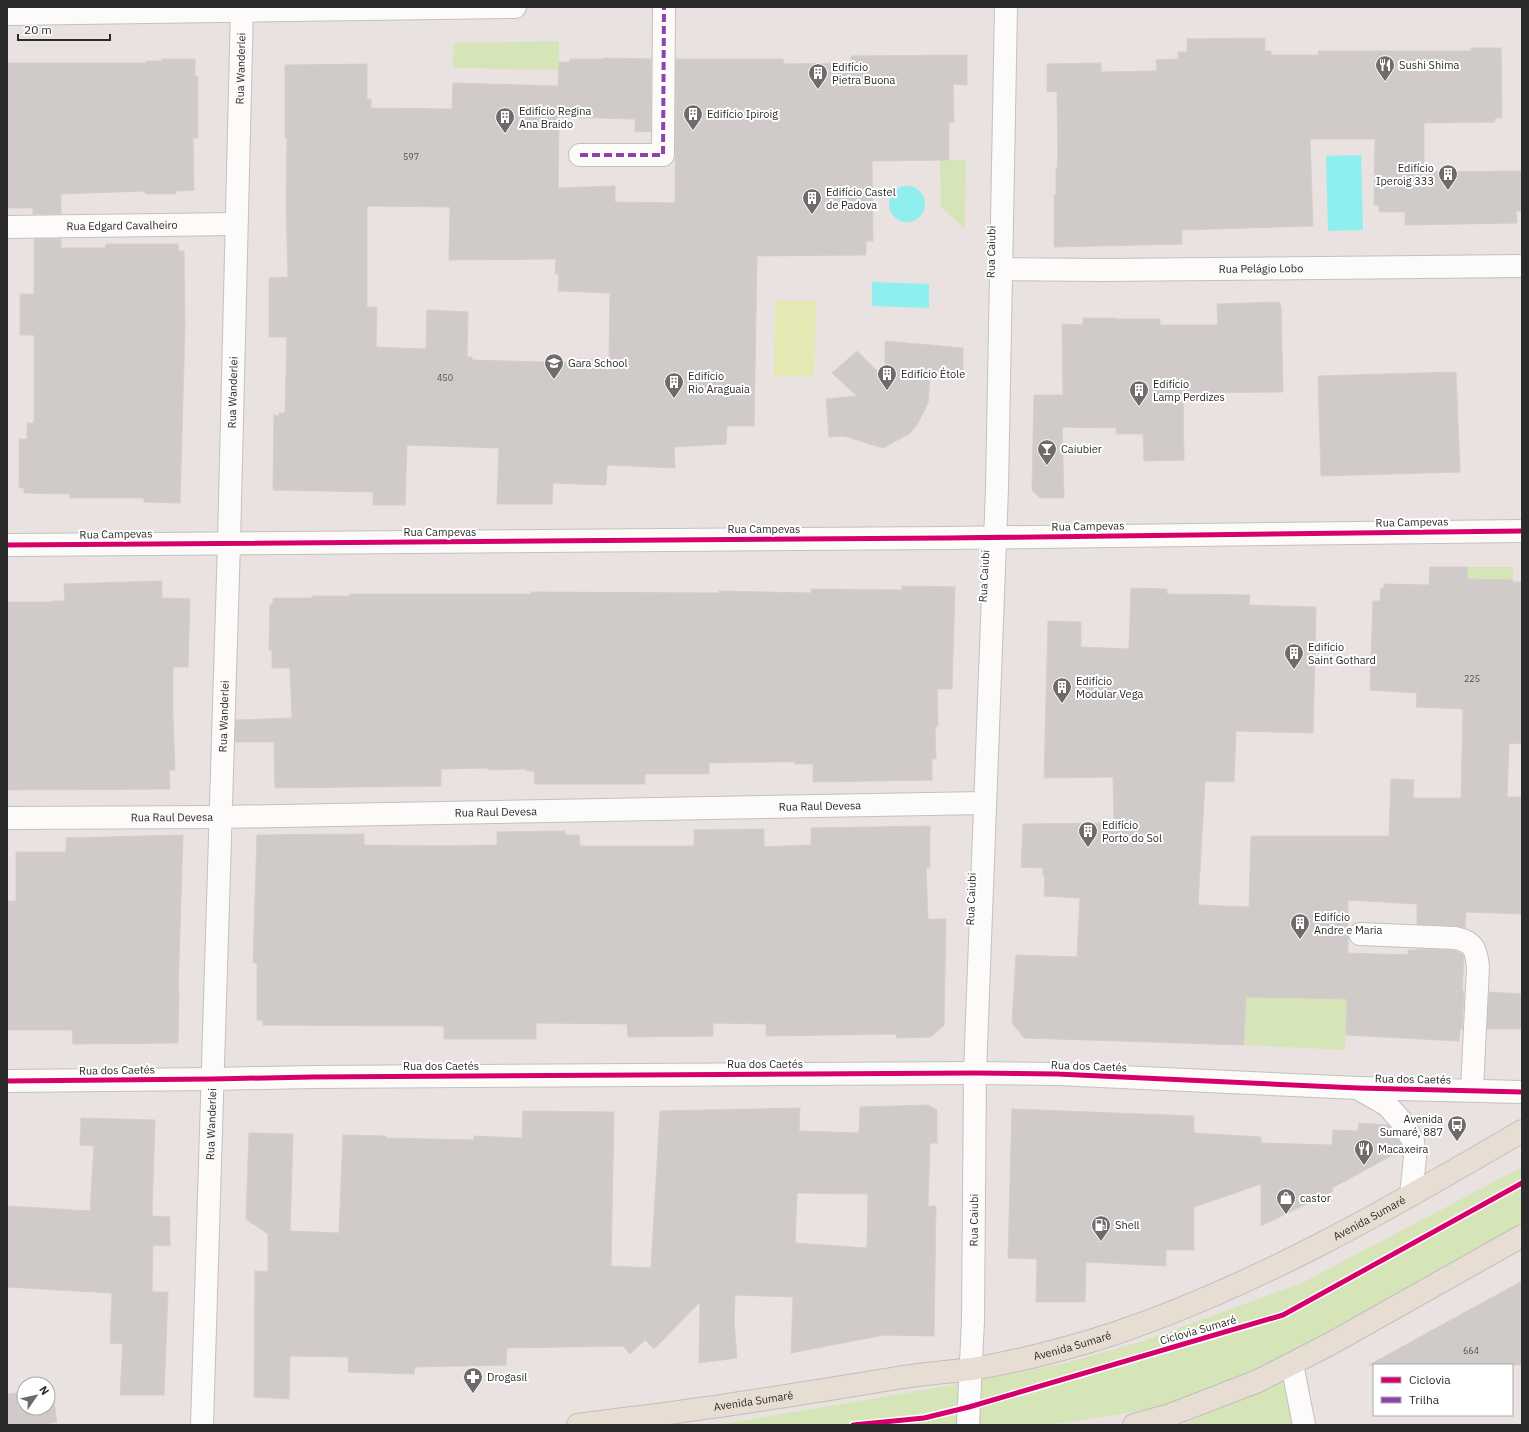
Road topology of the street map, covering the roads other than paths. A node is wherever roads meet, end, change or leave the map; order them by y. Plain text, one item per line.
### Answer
1 (515, 7) edge
2 (664, 7) edge
3 (1006, 7) edge
4 (242, 9) edge
5 (7, 14) edge
6 (580, 155) dead end
7 (236, 224) junction
8 (7, 227) edge
9 (1522, 266) edge
10 (1000, 269) junction
11 (1522, 531) edge
12 (996, 537) junction
13 (230, 543) junction
14 (7, 545) edge
15 (984, 803) junction
16 (221, 817) junction
17 (7, 818) edge
18 (1360, 934) dead end
19 (975, 1073) junction
20 (212, 1079) junction
21 (7, 1081) edge
22 (1358, 1088) junction
23 (1472, 1090) junction
24 (1522, 1092) edge
25 (1522, 1131) edge
26 (1410, 1195) junction
27 (1522, 1236) edge
28 (1292, 1364) junction
29 (970, 1369) junction
30 (202, 1425) edge
31 (578, 1425) edge
32 (968, 1425) edge
33 (1134, 1425) edge
34 (1304, 1425) edge

1 - 4 street
2 - 6 street
3 - 10 street, Rua Caiubi
4 - 5 street
4 - 7 street, Rua Wanderlei
7 - 8 street, Rua Edgard Cavalheiro
7 - 13 street, Rua Wanderlei
9 - 10 street, Rua Pelágio Lobo
10 - 12 street, Rua Caiubi
11 - 12 street, Rua Campevas
12 - 13 street, Rua Campevas
12 - 15 street, Rua Caiubi
13 - 14 street, Rua Campevas
13 - 16 street, Rua Wanderlei
15 - 16 street, Rua Raul Devesa
15 - 19 street, Rua Caiubi
16 - 17 street, Rua Raul Devesa
16 - 20 street, Rua Wanderlei
18 - 23 street
19 - 20 street, Rua dos Caetés
19 - 22 street, Rua dos Caetés
19 - 29 street, Rua Caiubi
20 - 21 street, Rua dos Caetés
20 - 30 street, Rua Wanderlei
22 - 23 street, Rua dos Caetés
22 - 26 street, Rua dos Caetés
23 - 24 street, Rua dos Caetés
25 - 26 main road, Avenida Sumaré
26 - 29 main road, Avenida Sumaré
27 - 28 main road
28 - 33 main road
28 - 34 street
29 - 31 main road, Avenida Sumaré
29 - 32 street, Rua Caiubi

